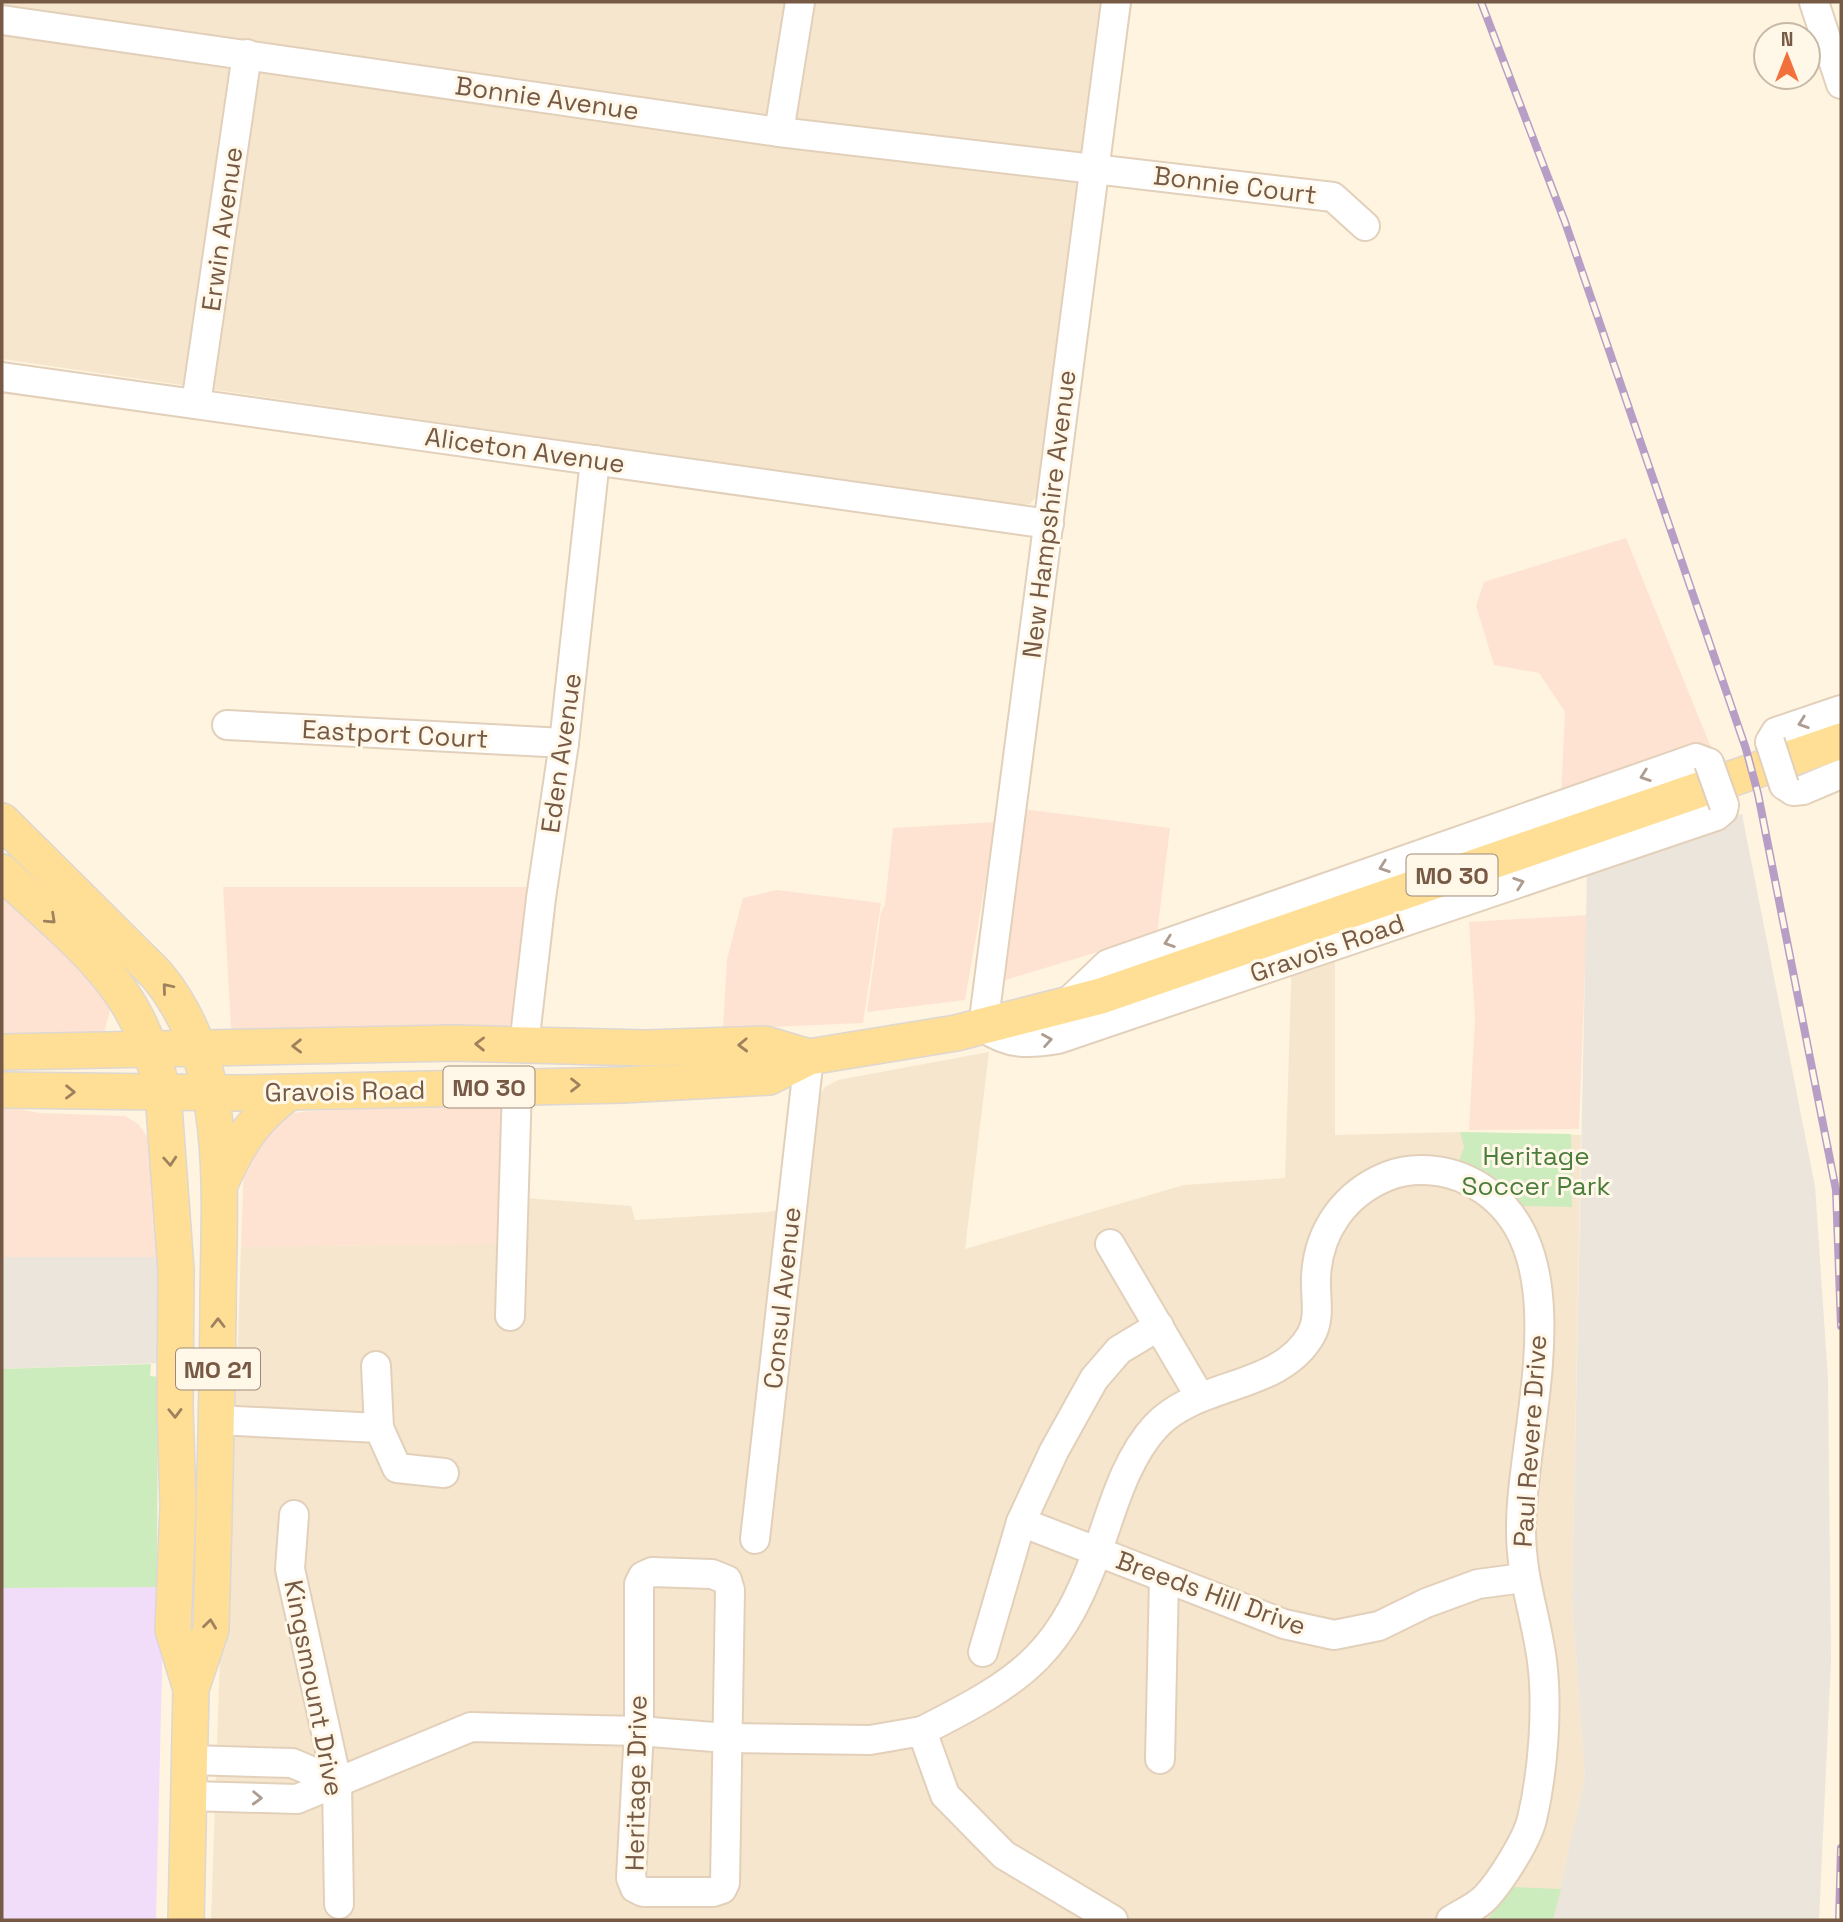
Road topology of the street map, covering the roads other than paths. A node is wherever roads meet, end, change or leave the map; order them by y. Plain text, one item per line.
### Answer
1 (800, 2) edge
2 (1116, 2) edge
3 (1814, 2) edge
4 (2, 20) edge
5 (247, 54) junction
6 (1841, 84) edge
7 (779, 132) junction
8 (1094, 168) junction
9 (1366, 226) dead end
10 (2, 377) edge
11 (196, 404) junction
12 (596, 460) junction
13 (1049, 524) junction
14 (1841, 710) edge
15 (227, 725) dead end
16 (1841, 741) edge
17 (564, 743) junction
18 (1841, 774) edge
19 (2, 821) edge
20 (2, 872) edge
21 (1063, 1007) junction
22 (983, 1027) junction
23 (524, 1045) junction
24 (198, 1048) junction
25 (148, 1049) junction
26 (2, 1052) edge
27 (810, 1056) junction
28 (517, 1086) junction
29 (2, 1090) edge
30 (289, 1092) junction
31 (163, 1093) junction
32 (210, 1093) junction
33 (220, 1185) junction
34 (1110, 1244) dead end
35 (510, 1316) dead end
36 (1159, 1326) junction
37 (376, 1366) dead end
38 (1200, 1397) junction
39 (216, 1420) junction
40 (379, 1427) junction
41 (444, 1473) dead end
42 (294, 1515) dead end
43 (1021, 1522) junction
44 (755, 1539) dead end
45 (1097, 1551) junction
46 (1164, 1578) junction
47 (1523, 1578) junction
48 (983, 1651) dead end
49 (191, 1689) junction
50 (639, 1731) junction
51 (922, 1731) junction
52 (726, 1738) junction
53 (1160, 1759) dead end
54 (190, 1760) junction
55 (337, 1782) junction
56 (188, 1796) junction
57 (338, 1904) dead end
58 (186, 1920) edge
59 (1113, 1920) edge
60 (1451, 1920) edge

1 - 7 street
2 - 8 street, New Hampshire Avenue
3 - 6 street
4 - 5 street, Bonnie Avenue
5 - 7 street, Bonnie Avenue
5 - 11 street, Erwin Avenue
7 - 8 street, Bonnie Avenue
8 - 9 street, Bonnie Court
8 - 13 street, New Hampshire Avenue
10 - 11 street, Aliceton Avenue
11 - 12 street, Aliceton Avenue
12 - 13 street, Aliceton Avenue
12 - 17 street, Eden Avenue
13 - 22 street, New Hampshire Avenue
14 -> 18 street, bridge
15 - 17 street, Eastport Court
16 - 21 main road, Gravois Road / MO 30
17 - 23 street, Eden Avenue
24 -> 19 main road
20 -> 25 main road
21 - 22 main road, Gravois Road / MO 30
22 -> 21 street, Gravois Road, bridge
22 - 27 main road, Gravois Road / MO 30
23 -> 24 main road, Gravois Road / MO 30
27 -> 23 main road, Gravois Road / MO 30
24 - 25 main road, Gravois Road / MO 30
24 - 32 main road, MO 21
25 - 26 main road, Gravois Road / MO 30
25 - 31 main road, MO 21
28 -> 27 main road, Gravois Road / MO 30
27 - 44 street, Consul Avenue
28 - 30 main road, Gravois Road / MO 30
28 - 35 street
29 -> 31 main road, Gravois Road / MO 30
30 - 32 main road, Gravois Road / MO 30
30 - 33 main road
31 - 32 main road, Gravois Road / MO 30
31 -> 49 main road, MO 21
32 - 33 main road, MO 21
39 -> 33 main road, MO 21
34 - 36 street
36 - 38 street
36 - 43 street
37 - 40 street
38 - 45 street, Paul Revere Drive
38 - 47 street, Paul Revere Drive
39 - 40 street
49 -> 39 main road, MO 21
40 - 41 street
42 - 55 street, Kingsmount Drive
43 - 45 street, Breeds Hill Drive
43 - 48 street
45 - 46 street, Breeds Hill Drive
45 - 51 street, Paul Revere Drive
46 - 47 street, Breeds Hill Drive
46 - 53 street
47 - 60 street, Paul Revere Drive
49 - 54 main road, MO 21
50 - 52 street, Paul Revere Drive
50 - 52 street, Heritage Drive
50 - 52 street, Heritage Drive
50 - 55 street, Paul Revere Drive
51 - 52 street, Paul Revere Drive
51 - 59 street
54 - 55 street
54 - 56 main road, MO 21
56 -> 55 street, Paul Revere Drive
55 - 57 street, Kingsmount Drive
56 - 58 main road, MO 21

